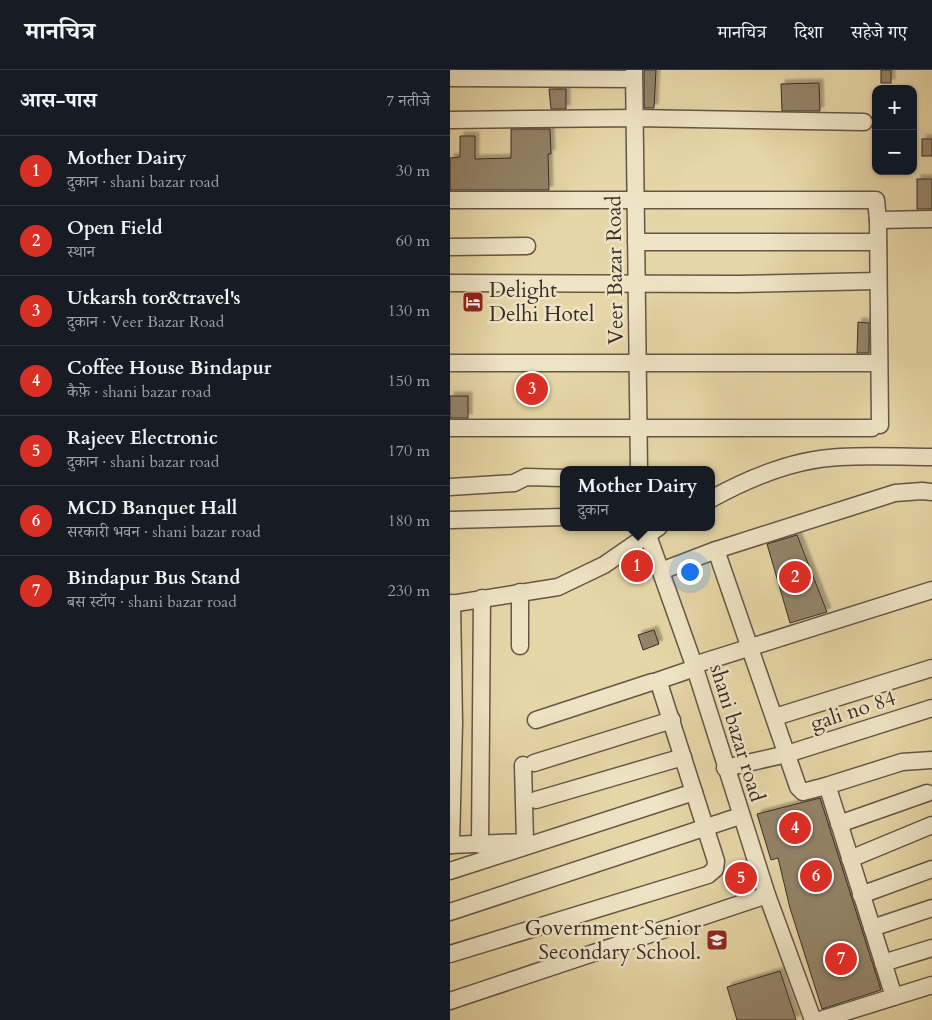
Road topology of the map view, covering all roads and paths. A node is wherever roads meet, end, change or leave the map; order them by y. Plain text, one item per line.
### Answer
1 (634, 74) edge
2 (450, 78) edge
3 (635, 118) junction
4 (450, 120) edge
5 (864, 122) dead end
6 (450, 200) edge
7 (636, 200) junction
8 (932, 219) edge
9 (878, 220) junction
10 (636, 242) junction
11 (878, 242) junction
12 (527, 246) dead end
13 (450, 247) edge
14 (878, 281) junction
15 (637, 282) junction
16 (450, 283) edge
17 (450, 362) edge
18 (637, 362) junction
19 (879, 363) junction
20 (450, 428) edge
21 (638, 428) junction
22 (932, 457) edge
23 (639, 466) edge
24 (560, 478) edge
25 (450, 487) edge
26 (932, 492) edge
27 (715, 497) edge
28 (560, 517) edge
29 (450, 520) edge
30 (648, 531) edge
31 (651, 531) edge
32 (716, 550) junction
33 (661, 571) junction
34 (932, 590) edge
35 (520, 592) junction
36 (482, 598) junction
37 (451, 604) edge
38 (520, 646) dead end
39 (751, 648) junction
40 (694, 667) junction
41 (932, 668) edge
42 (657, 682) junction
43 (932, 708) edge
44 (775, 717) junction
45 (536, 720) dead end
46 (672, 720) junction
47 (787, 754) junction
48 (683, 757) junction
49 (932, 760) edge
50 (726, 768) junction
51 (826, 786) junction
52 (694, 792) junction
53 (926, 793) dead end
54 (536, 800) dead end
55 (740, 816) junction
56 (839, 824) junction
57 (932, 825) edge
58 (706, 828) junction
59 (451, 845) edge
60 (480, 845) junction
61 (850, 859) junction
62 (932, 869) edge
63 (450, 871) edge
64 (767, 895) junction
65 (861, 895) junction
66 (932, 908) edge
67 (450, 912) edge
68 (872, 928) junction
69 (932, 948) edge
70 (450, 954) edge
71 (883, 963) junction
72 (932, 985) edge
73 (894, 997) junction
74 (450, 1001) edge
75 (868, 1013) edge
76 (813, 1020) edge
77 (820, 1020) edge

1 - 2 street
1 - 3 street, Veer Bazar Road
3 - 4 street
3 - 5 street
3 - 7 street, Veer Bazar Road
6 - 7 street
7 - 9 street
7 - 10 street, Veer Bazar Road
8 - 9 street
9 - 11 street
10 - 11 street
10 - 15 street, Veer Bazar Road
11 - 14 street
12 - 13 street
14 - 15 street
14 - 19 street
15 - 16 street
15 - 18 street, Veer Bazar Road
17 - 18 street
18 - 19 street
18 - 21 street, Veer Bazar Road
19 - 21 street
20 - 21 street
21 - 23 street, Veer Bazar Road
22 - 27 street
24 - 25 street
26 - 32 street
28 - 29 street
30 - 35 street
31 - 33 street, shani bazar road
32 - 33 street
32 - 39 street
33 - 40 street, shani bazar road
34 - 39 street
35 - 36 street
35 - 38 street
36 - 37 street
36 - 60 street
37 - 59 street
39 - 40 street
39 - 44 street
40 - 42 street
40 - 50 street, shani bazar road
41 - 44 street
42 - 45 street
42 - 46 street
43 - 47 street, gali no 84
44 - 47 street
46 - 48 street
46 - 60 street
47 - 50 street, gali no 84
47 - 51 street
48 - 52 street
48 - 54 street
49 - 51 street
50 - 55 street, shani bazar road
51 - 56 street
52 - 58 street
52 - 63 street
53 - 56 street
55 - 58 street
55 - 64 street, shani bazar road
56 - 61 street
57 - 61 street
58 - 67 street
58 - 70 street
59 - 60 street
61 - 65 street
62 - 65 street
64 - 74 street
64 - 76 street, shani bazar road
65 - 68 street
66 - 68 street
68 - 71 street
69 - 71 street
71 - 73 street
72 - 73 street
73 - 75 street
75 - 77 street

